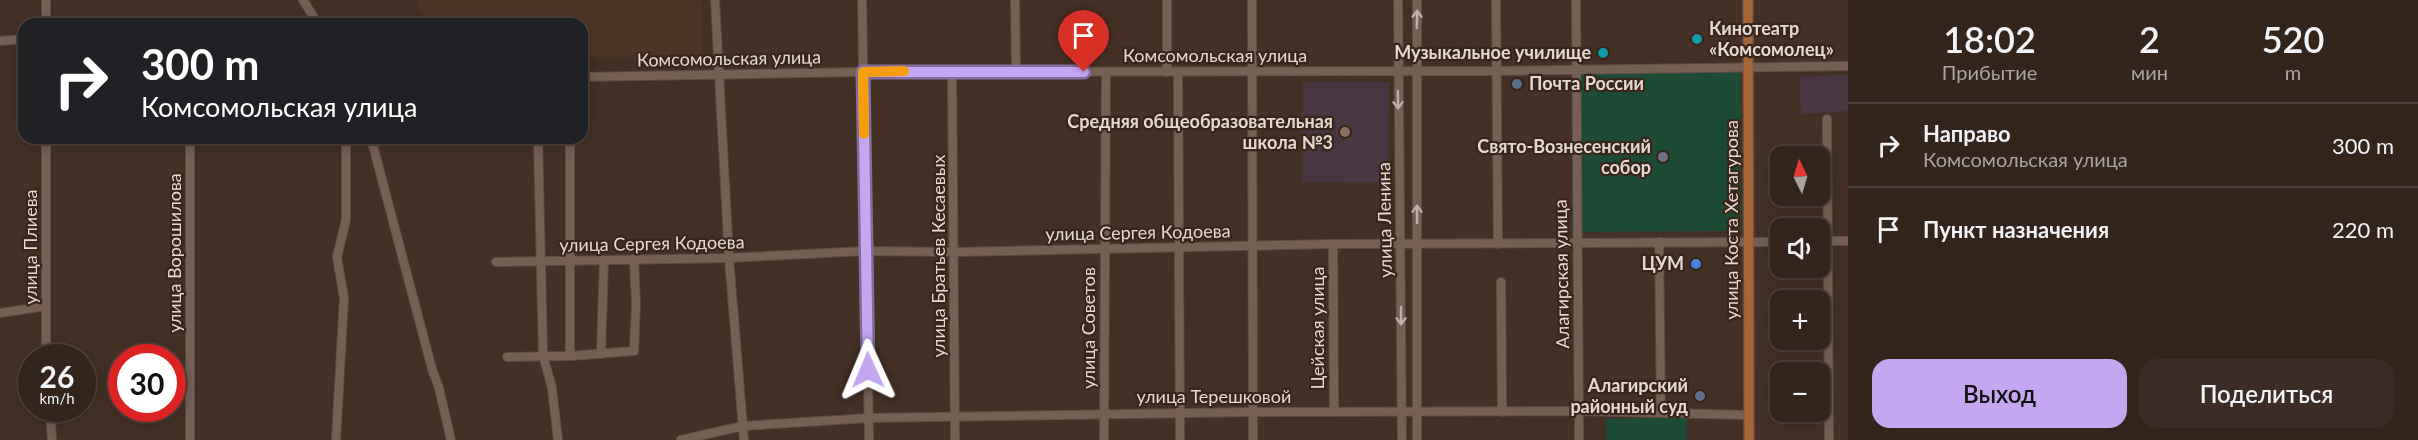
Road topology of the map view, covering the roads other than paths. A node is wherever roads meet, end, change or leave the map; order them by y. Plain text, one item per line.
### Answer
1 (46, 0) edge
2 (303, 0) edge
3 (715, 0) edge
4 (862, 0) edge
5 (1015, 0) edge
6 (1167, 0) edge
7 (1252, 0) edge
8 (1398, 0) edge
9 (1417, 0) edge
10 (1496, 0) edge
11 (1575, 0) edge
12 (1748, 0) edge
13 (46, 18) edge
14 (314, 18) edge
15 (18, 40) edge
16 (0, 41) edge
17 (1848, 66) edge
18 (1748, 67) junction
19 (1398, 70) junction
20 (1575, 70) junction
21 (952, 71) junction
22 (1016, 71) junction
23 (1253, 71) junction
24 (1416, 71) junction
25 (1495, 71) junction
26 (863, 72) junction
27 (1106, 72) junction
28 (1167, 72) junction
29 (1178, 72) junction
30 (718, 73) junction
31 (588, 77) edge
32 (1827, 119) dead end
33 (46, 144) edge
34 (190, 144) edge
35 (346, 144) edge
36 (373, 144) edge
37 (538, 144) edge
38 (570, 144) edge
39 (1824, 218) edge
40 (1830, 241) edge
41 (1848, 241) edge
42 (1659, 242) junction
43 (1749, 242) junction
44 (1770, 242) edge
45 (1576, 243) junction
46 (1333, 244) junction
47 (1401, 244) junction
48 (1417, 244) junction
49 (1498, 244) junction
50 (1253, 246) junction
51 (1178, 247) junction
52 (1105, 248) junction
53 (865, 251) junction
54 (955, 252) junction
55 (729, 258) junction
56 (634, 259) junction
57 (570, 260) junction
58 (604, 260) junction
59 (539, 261) junction
60 (496, 262) dead end
61 (1824, 278) edge
62 (1501, 282) dead end
63 (46, 306) junction
64 (0, 313) edge
65 (46, 344) edge
66 (601, 354) junction
67 (543, 355) junction
68 (570, 356) junction
69 (507, 357) dead end
70 (1579, 411) junction
71 (1180, 412) junction
72 (1252, 412) junction
73 (1334, 412) junction
74 (1402, 412) junction
75 (1417, 412) junction
76 (1502, 412) junction
77 (1104, 413) junction
78 (1661, 413) junction
79 (1749, 415) junction
80 (954, 416) junction
81 (869, 418) junction
82 (51, 422) edge
83 (743, 426) junction
84 (52, 440) edge
85 (190, 440) edge
86 (336, 440) edge
87 (451, 440) edge
88 (558, 440) edge
89 (681, 440) edge
90 (744, 440) edge
91 (869, 440) edge
92 (955, 440) edge
93 (1104, 440) edge
94 (1180, 440) edge
95 (1253, 440) edge
96 (1402, 440) edge
97 (1417, 440) edge
98 (1579, 440) edge
99 (1749, 440) edge
100 (1829, 440) edge

1 - 13 street
2 - 14 street
3 - 30 street
4 - 26 street
5 - 22 street
6 - 28 street
7 - 23 street
8 - 19 street, улица Ленина
24 -> 9 street, улица Ленина
10 - 25 street
11 - 20 street, Алагирская улица
12 - 18 main road, улица Коста Хетагурова
15 - 16 street
17 - 18 street, Комсомольская улица
18 - 20 street, Комсомольская улица
18 - 43 main road, улица Коста Хетагурова
19 - 23 street, Комсомольская улица
19 - 24 street, Комсомольская улица
19 -> 47 street, улица Ленина
20 - 25 street, Комсомольская улица
20 - 45 street, Алагирская улица
21 - 22 street, Комсомольская улица
21 - 26 street, Комсомольская улица
21 - 54 street, улица Братьев Кесаевых
22 - 27 street, Комсомольская улица
23 - 29 street, Комсомольская улица
23 - 50 street
24 - 25 street, Комсомольская улица
48 -> 24 street, улица Ленина
25 - 49 street
26 - 30 street, Комсомольская улица
26 - 53 street
27 - 28 street, Комсомольская улица
27 - 52 street, улица Советов
28 - 29 street, Комсомольская улица
29 - 51 street
30 - 31 street, Комсомольская улица
30 - 55 street
32 - 39 street
33 - 63 street, улица Плиева
34 - 85 street, улица Ворошилова
35 - 86 street
36 - 87 street
37 - 59 street
38 - 57 street
40 - 41 street
42 - 43 street, улица Сергея Кодоева
42 - 45 street, улица Сергея Кодоева
42 - 78 street
43 - 44 street, улица Сергея Кодоева
43 - 79 main road, улица Коста Хетагурова
45 - 49 street, улица Сергея Кодоева
45 - 70 street, Алагирская улица
46 - 47 street, улица Сергея Кодоева
46 - 50 street, улица Сергея Кодоева
46 - 73 street, Цейская улица
47 - 48 street, улица Сергея Кодоева
47 -> 74 street, улица Ленина
48 - 49 street, улица Сергея Кодоева
48 - 75 street, улица Ленина
50 - 51 street, улица Сергея Кодоева
50 - 72 street
51 - 52 street, улица Сергея Кодоева
51 - 71 street
52 - 54 street, улица Сергея Кодоева
52 - 77 street, улица Советов
53 - 54 street, улица Сергея Кодоева
53 - 55 street, улица Сергея Кодоева
53 - 81 street
54 - 80 street, улица Братьев Кесаевых
55 - 56 street, улица Сергея Кодоева
55 - 83 street
56 - 58 street, улица Сергея Кодоева
56 - 66 street
57 - 58 street, улица Сергея Кодоева
57 - 59 street, улица Сергея Кодоева
57 - 68 street
58 - 66 street
59 - 60 street, улица Сергея Кодоева
59 - 67 street
61 - 100 street
62 - 76 street
63 - 64 street
63 - 65 street, улица Плиева
66 - 68 street
67 - 68 street
67 - 69 street
67 - 88 street
70 - 76 street, улица Терешковой
70 - 78 street, улица Терешковой
70 - 98 street, Алагирская улица
71 - 72 street, улица Терешковой
71 - 77 street, улица Терешковой
71 - 94 street
72 - 73 street, улица Терешковой
72 - 95 street
73 - 74 street, улица Терешковой
74 - 75 street, улица Терешковой
74 - 96 street, улица Ленина
75 - 76 street, улица Терешковой
75 - 97 street, улица Ленина
77 - 80 street, улица Терешковой
77 - 93 street, улица Советов
78 - 79 street, улица Терешковой
79 - 99 main road, улица Коста Хетагурова
80 - 81 street, улица Терешковой
80 - 92 street, улица Братьев Кесаевых
81 - 83 street, улица Терешковой
81 - 91 street
82 - 84 street
83 - 89 street, улица Терешковой
83 - 90 street

